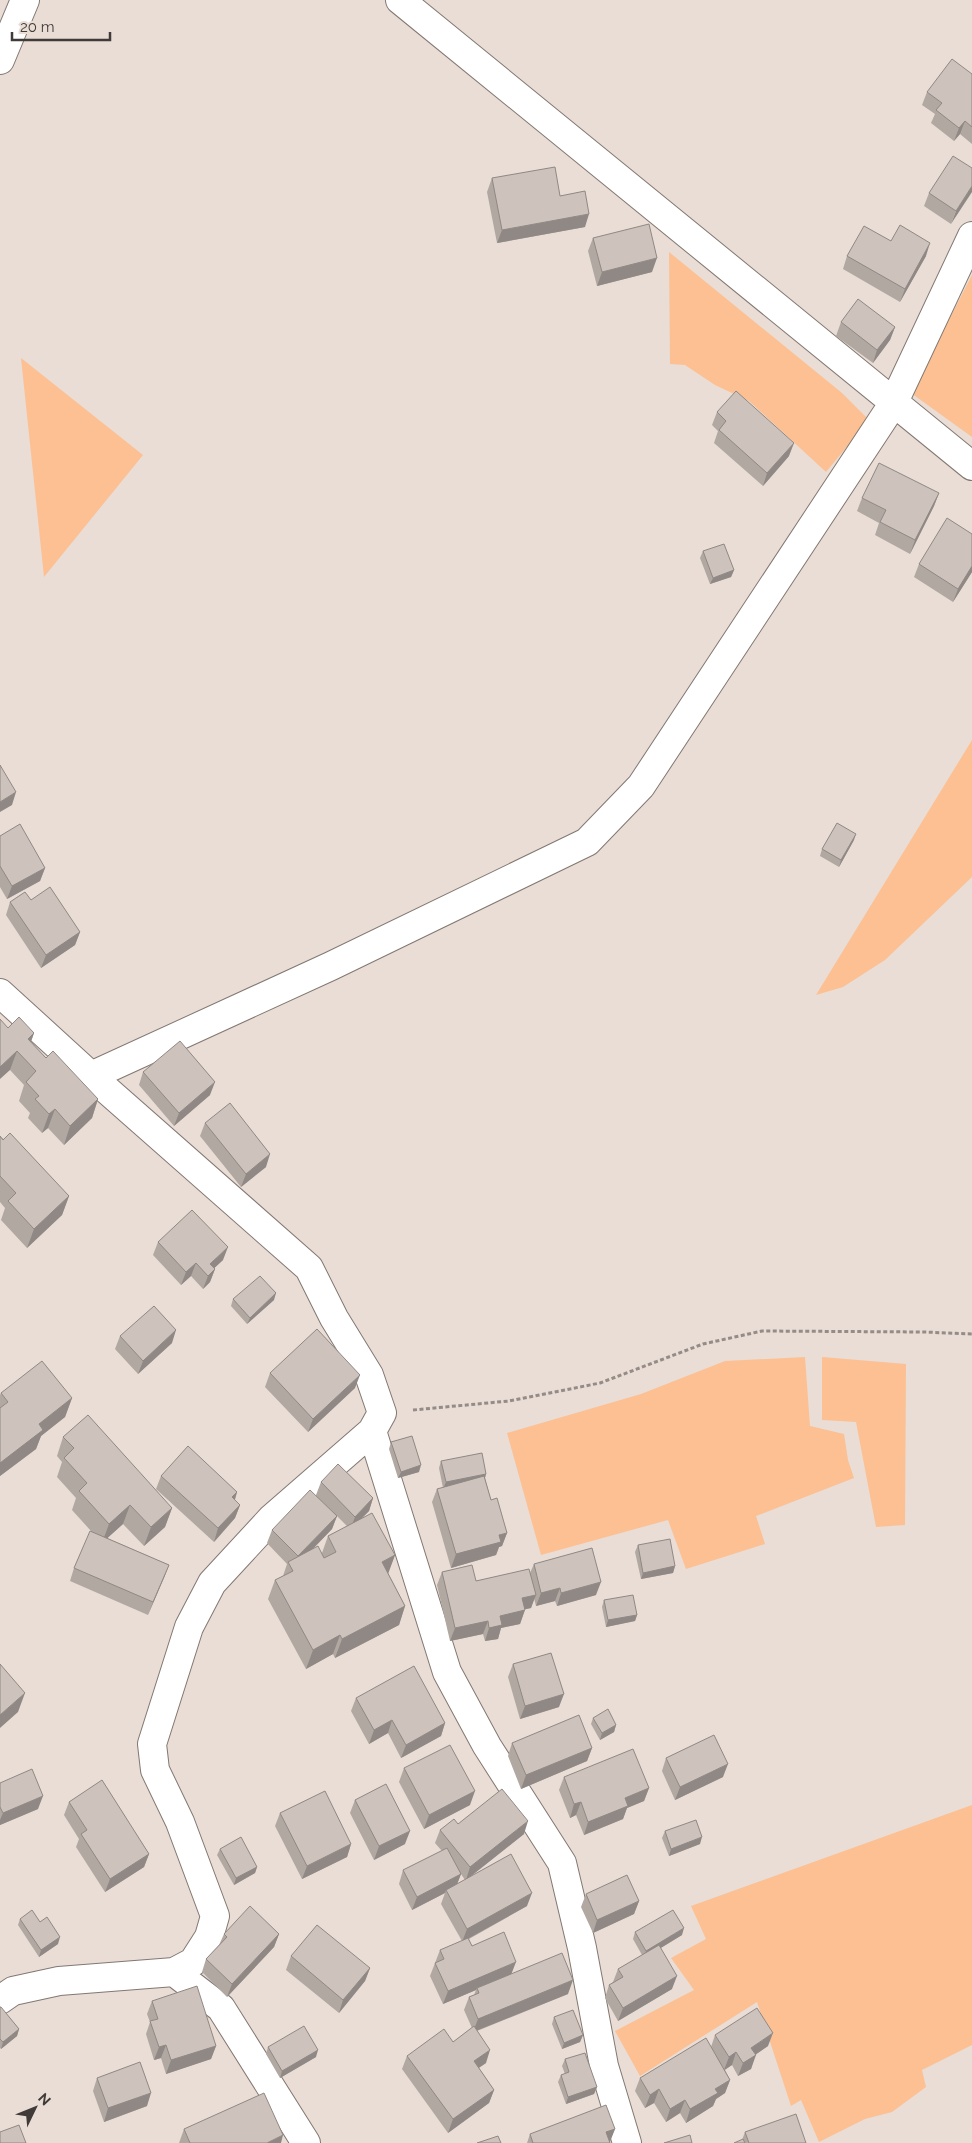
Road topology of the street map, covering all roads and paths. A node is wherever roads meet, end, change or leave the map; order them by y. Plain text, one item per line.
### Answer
1 (25, 0) edge
2 (400, 0) edge
3 (0, 60) edge
4 (972, 236) edge
5 (893, 404) junction
6 (972, 466) edge
7 (0, 993) edge
8 (91, 1076) junction
9 (972, 1334) edge
10 (377, 1422) junction
11 (174, 1972) junction
12 (0, 2000) edge
13 (306, 2143) edge
14 (627, 2143) edge

1 - 3 street
2 - 5 street
4 - 5 street
5 - 6 street
5 - 8 street
7 - 8 street
8 - 10 street
9 - 10 path
10 - 11 street
10 - 14 street
11 - 12 street
11 - 13 street

